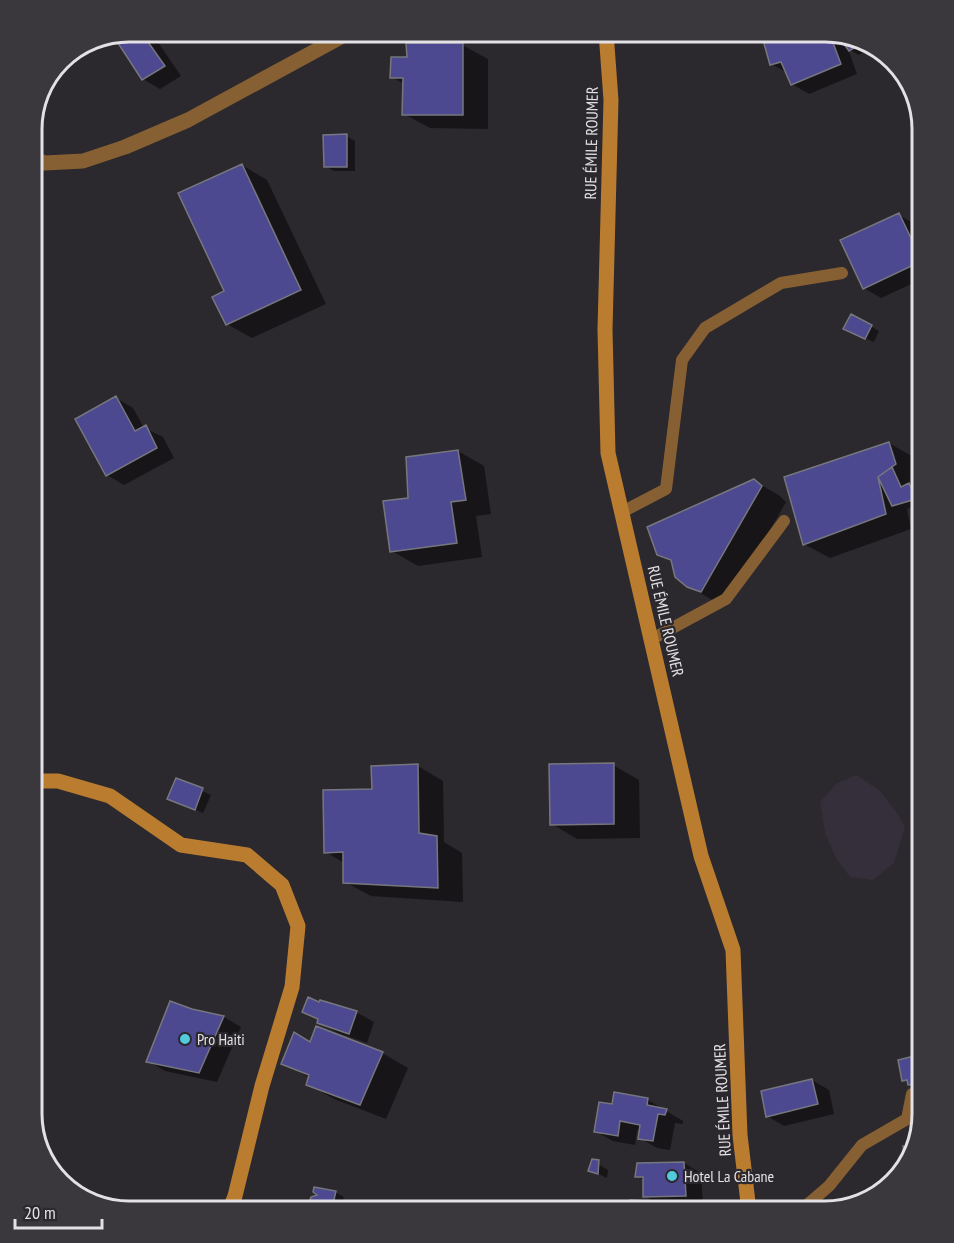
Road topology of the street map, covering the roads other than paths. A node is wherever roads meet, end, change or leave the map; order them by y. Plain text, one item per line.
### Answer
1 (315, 42) edge
2 (607, 42) edge
3 (42, 162) edge
4 (842, 273) dead end
5 (622, 512) junction
6 (784, 521) dead end
7 (652, 639) junction
8 (42, 781) edge
9 (912, 1094) dead end
10 (233, 1201) edge
11 (748, 1201) edge
12 (812, 1201) edge

1 - 3 street
2 - 5 street, RUE ÉMILE ROUMER
4 - 5 lane
5 - 7 street, RUE ÉMILE ROUMER
6 - 7 lane
7 - 11 street, RUE ÉMILE ROUMER
8 - 10 street
9 - 12 lane

